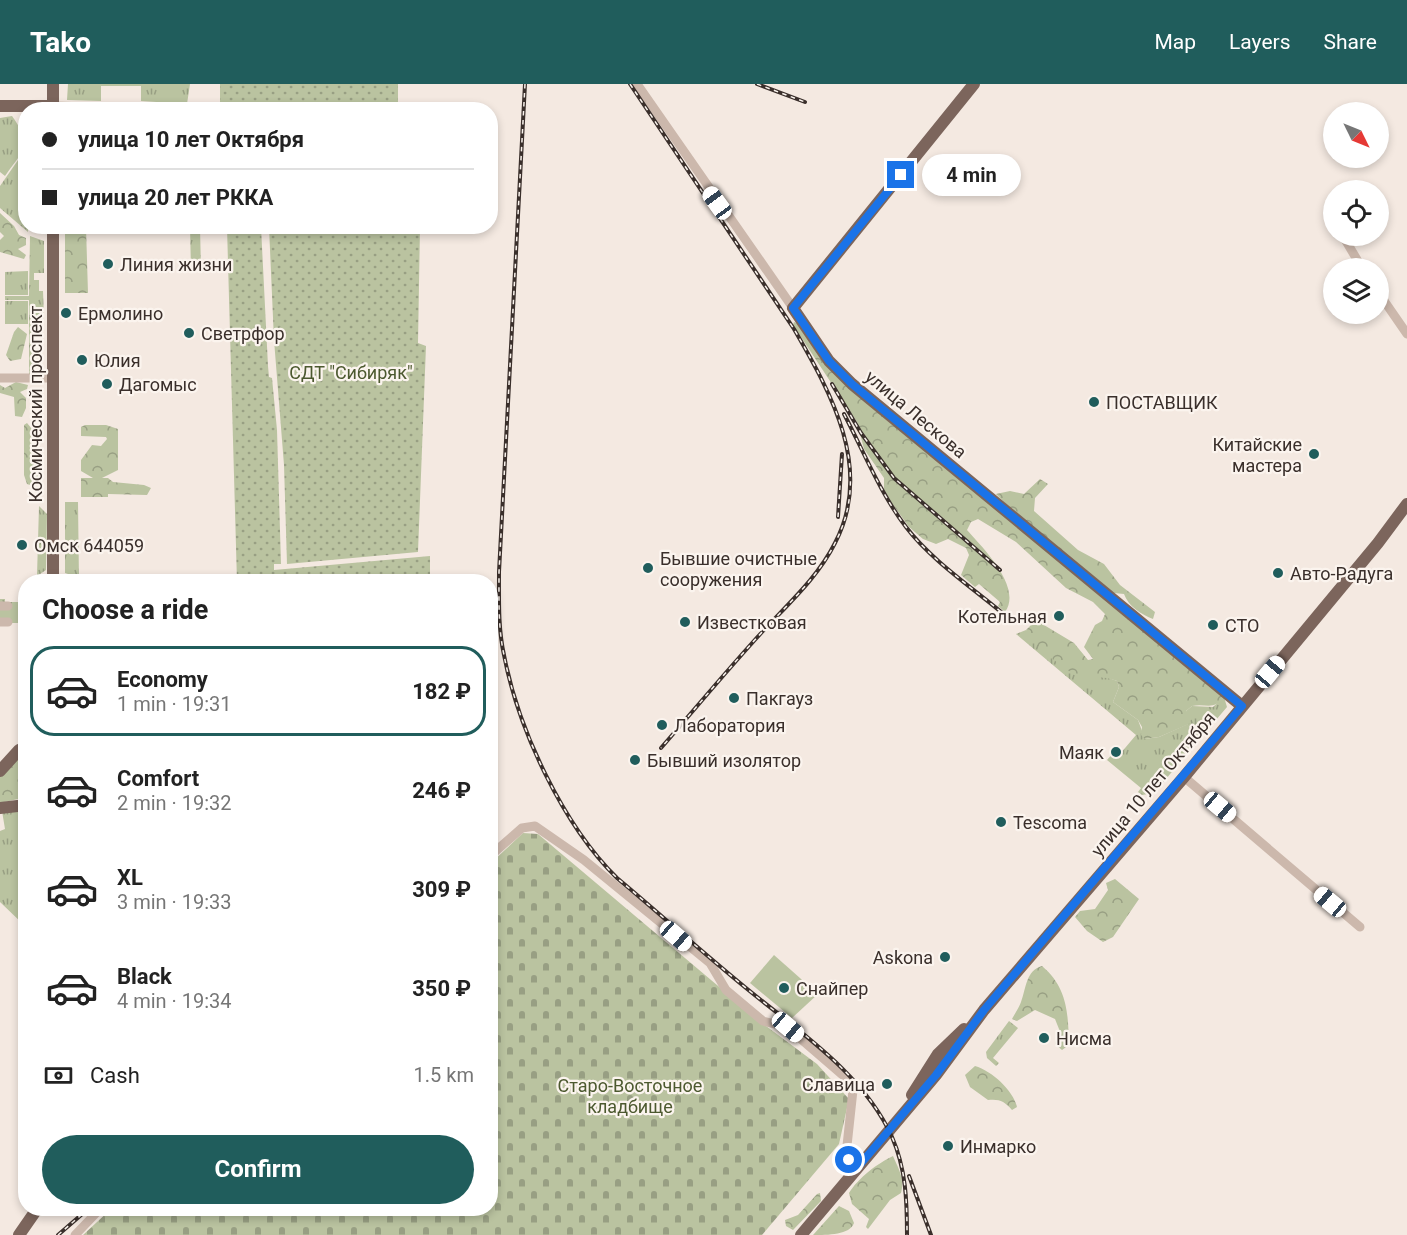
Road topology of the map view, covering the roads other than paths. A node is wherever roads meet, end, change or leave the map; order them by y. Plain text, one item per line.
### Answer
1 (53, 84) edge
2 (637, 84) edge
3 (974, 84) edge
4 (52, 102) edge
5 (0, 106) edge
6 (18, 107) edge
7 (53, 234) edge
8 (793, 308) junction
9 (1389, 308) edge
10 (1407, 334) edge
11 (0, 378) edge
12 (52, 378) junction
13 (1407, 504) edge
14 (1407, 514) edge
15 (1378, 543) junction
16 (53, 574) edge
17 (1242, 706) junction
18 (18, 752) edge
19 (0, 771) edge
20 (1184, 777) junction
21 (18, 806) edge
22 (0, 808) edge
23 (498, 849) edge
24 (1360, 927) dead end
25 (857, 1168) junction
26 (32, 1216) edge
27 (93, 1216) edge
28 (19, 1235) edge
29 (75, 1235) edge
30 (801, 1235) edge

1 - 4 main road
2 - 8 street, улица Лескова
3 - 8 main road
5 - 6 main road
7 - 12 main road, Космический проспект
8 - 17 main road, улица Лескова
9 - 10 street
11 - 12 street
12 - 16 main road, Космический проспект
13 - 15 main road, улица 10 лет Октября
14 - 15 main road, улица 10 лет Октября
15 - 17 main road, улица 10 лет Октября
17 - 20 main road, улица 10 лет Октября
18 - 19 main road
20 - 24 street
20 - 25 main road, улица 10 лет Октября
21 - 22 main road
23 - 25 street
25 - 30 main road, улица 10 лет Октября
26 - 28 main road
27 - 29 street

